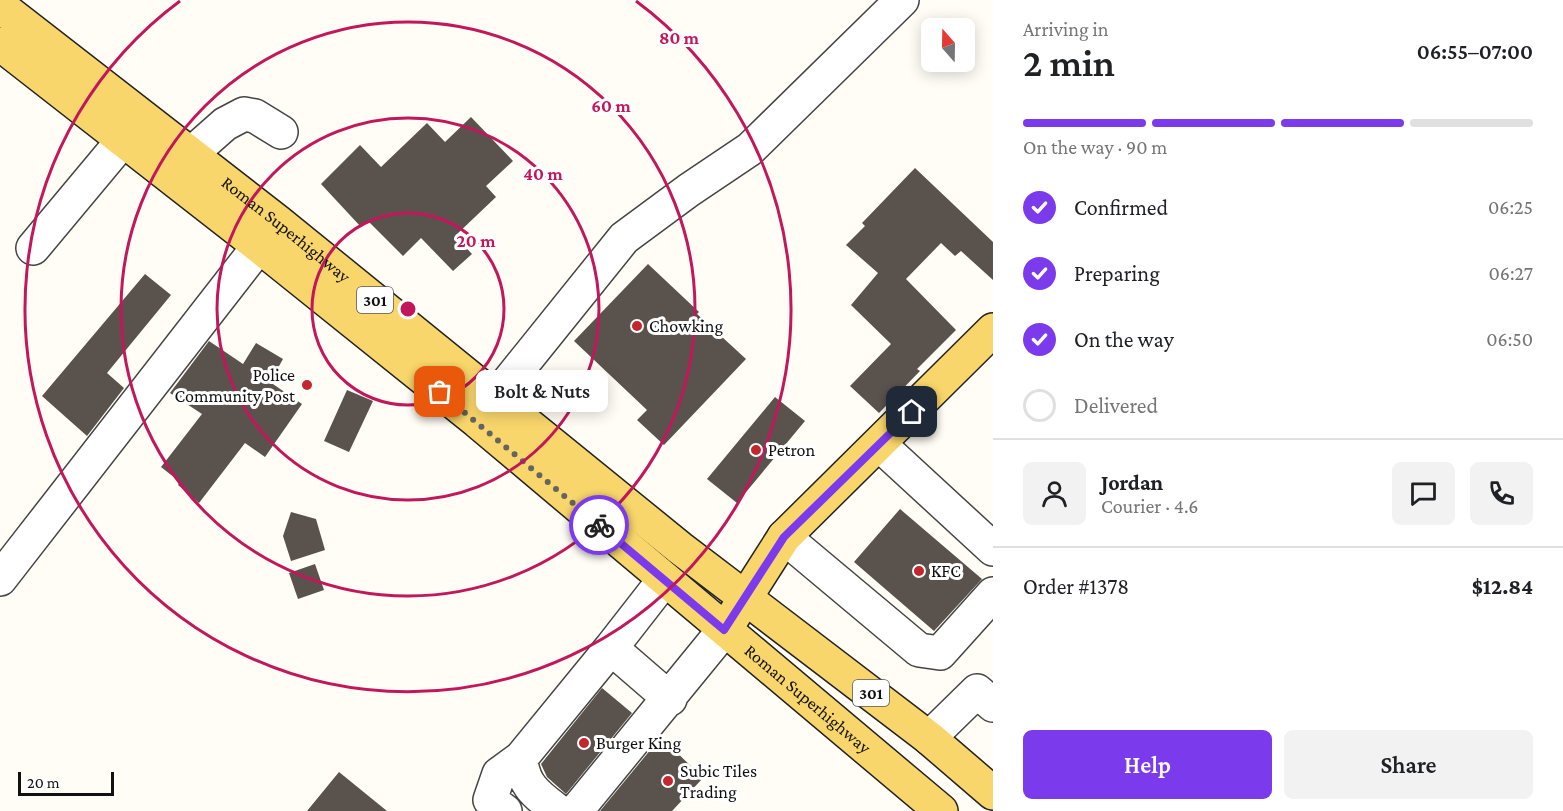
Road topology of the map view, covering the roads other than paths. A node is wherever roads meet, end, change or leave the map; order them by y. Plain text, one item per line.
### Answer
1 (902, 0) edge
2 (0, 6) edge
3 (0, 44) edge
4 (281, 132) dead end
5 (124, 139) junction
6 (191, 154) junction
7 (259, 246) junction
8 (33, 248) dead end
9 (993, 330) edge
10 (496, 397) junction
11 (879, 444) junction
12 (784, 537) junction
13 (993, 549) edge
14 (0, 579) edge
15 (664, 580) junction
16 (993, 594) edge
17 (746, 598) junction
18 (724, 630) junction
19 (611, 648) junction
20 (988, 689) edge
21 (670, 699) junction
22 (929, 738) junction
23 (521, 758) junction
24 (993, 793) edge
25 (505, 811) edge
26 (571, 811) edge
27 (941, 811) edge

1 - 10 street
2 - 6 main road, Roman Superhighway / 301
3 - 5 main road, Roman Superhighway / 301
4 - 6 street
5 - 7 main road, Roman Superhighway / 301
5 - 8 street
6 - 10 main road, Roman Superhighway / 301
7 - 14 street
7 - 15 main road, Roman Superhighway / 301
9 - 11 main road
10 - 17 main road, Roman Superhighway / 301
11 - 12 main road
11 - 13 street
12 - 16 street
12 - 17 main road
15 - 18 main road, Roman Superhighway / 301
15 - 19 street
17 - 18 main road
17 - 22 main road, Roman Superhighway / 301
18 - 21 street
18 - 27 main road, Roman Superhighway / 301
19 - 21 street
19 - 23 street
20 - 22 street
21 - 26 street
22 - 24 main road, Roman Superhighway / 301
23 - 25 street
23 - 26 street

